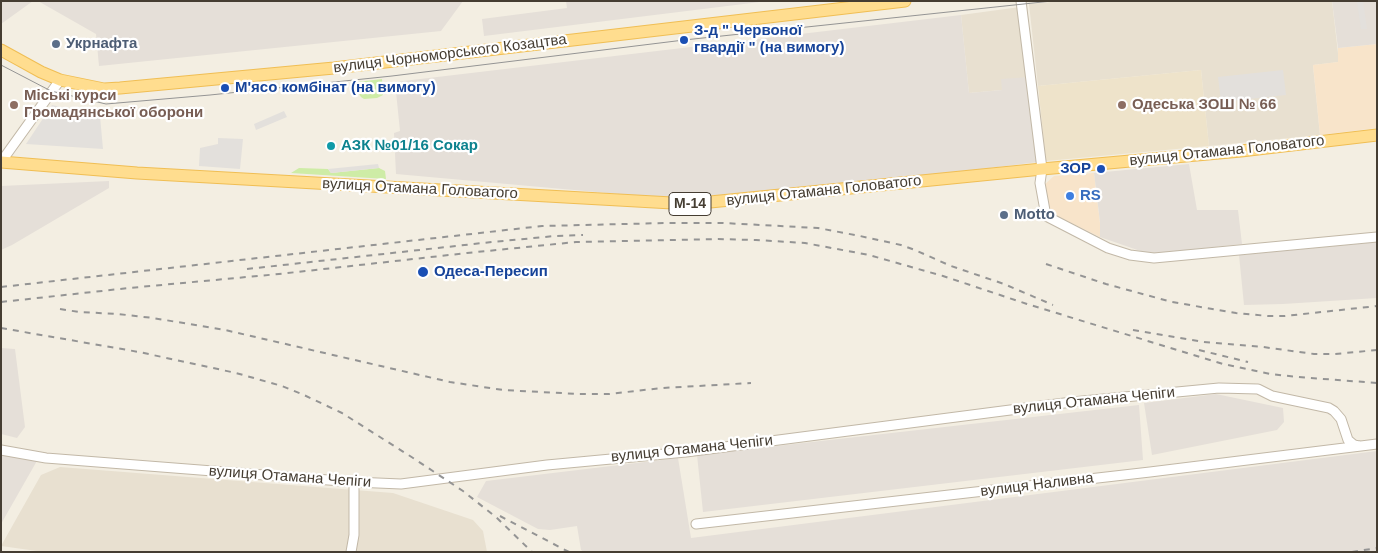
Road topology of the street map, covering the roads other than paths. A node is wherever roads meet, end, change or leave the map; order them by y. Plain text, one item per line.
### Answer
1 (905, 1) edge
2 (1021, 1) edge
3 (1, 50) edge
4 (60, 80) junction
5 (1377, 135) edge
6 (1, 162) edge
7 (1042, 169) junction
8 (1377, 237) edge
9 (1377, 444) edge
10 (1359, 446) junction
11 (1, 450) edge
12 (354, 482) junction
13 (696, 524) dead end
14 (351, 552) edge

1 - 4 main road, вулиця Чорноморського Козацтва
2 - 7 street
3 - 4 main road, вулиця Чорноморського Козацтва
4 - 6 street
5 - 7 main road, вулиця Отамана Головатого / М-14
6 - 7 main road, вулиця Отамана Головатого / М-14
7 - 8 street
9 - 10 street, вулиця Наливна
10 - 12 street, вулиця Отамана Чепіги
10 - 13 street, вулиця Наливна
11 - 12 street, вулиця Отамана Чепіги
12 - 14 street

